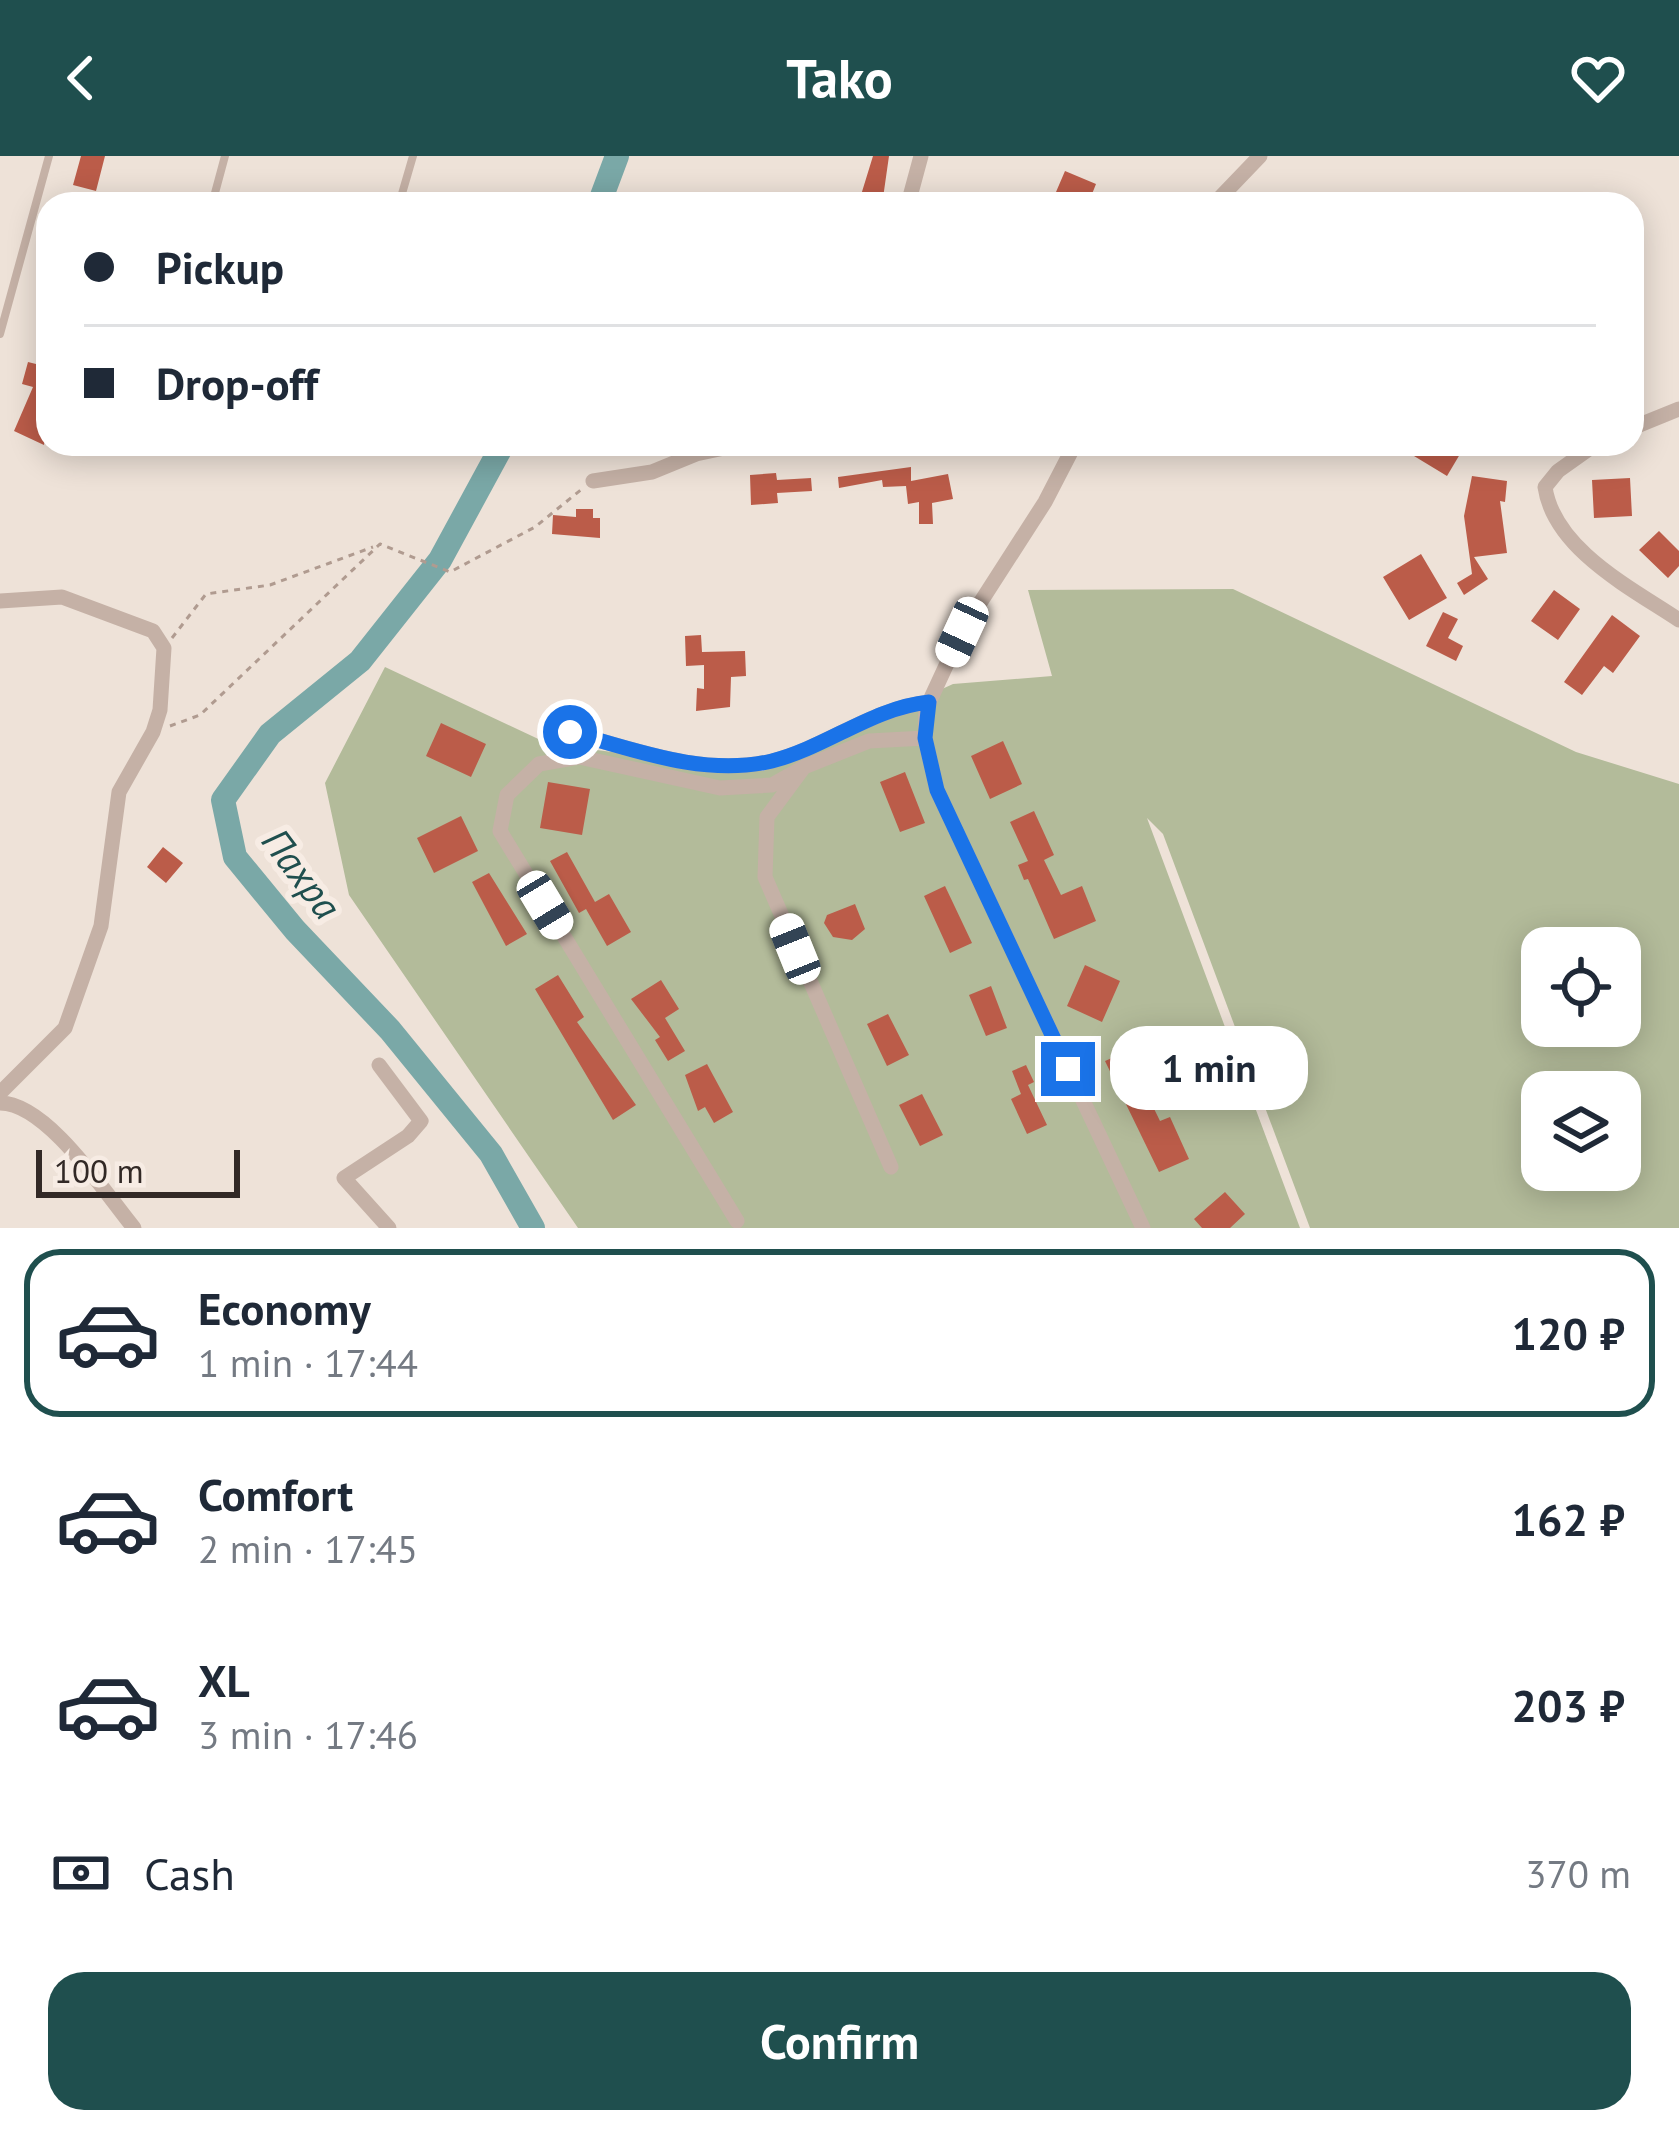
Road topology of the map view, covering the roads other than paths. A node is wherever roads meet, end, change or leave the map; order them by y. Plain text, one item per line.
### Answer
1 (49, 156) edge
2 (225, 156) edge
3 (412, 156) edge
4 (922, 156) edge
5 (1260, 156) edge
6 (39, 192) edge
7 (215, 192) edge
8 (402, 192) edge
9 (912, 192) edge
10 (1226, 192) edge
11 (36, 203) edge
12 (0, 285) edge
13 (12, 289) junction
14 (0, 334) edge
15 (1679, 409) edge
16 (1644, 423) edge
17 (691, 456) edge
18 (1069, 456) edge
19 (1579, 456) edge
20 (592, 481) road end
21 (0, 602) edge
22 (1679, 620) edge
23 (929, 702) junction
24 (570, 732) dead end
25 (925, 738) junction
26 (804, 766) junction
27 (379, 1065) dead end
28 (0, 1093) edge
29 (0, 1103) edge
30 (891, 1167) dead end
31 (736, 1221) dead end
32 (134, 1228) edge
33 (389, 1228) edge
34 (1143, 1228) edge

1 - 6 lane
2 - 7 lane
3 - 8 lane
4 - 9 street
5 - 10 street
11 - 13 lane
12 - 13 lane
13 - 14 lane
15 - 16 street
17 - 20 street
18 - 23 street
19 - 22 street
21 - 28 street
23 - 24 street
23 - 25 street
25 - 26 street
25 - 34 street
26 - 30 street
26 - 31 street
27 - 33 street
29 - 32 street

